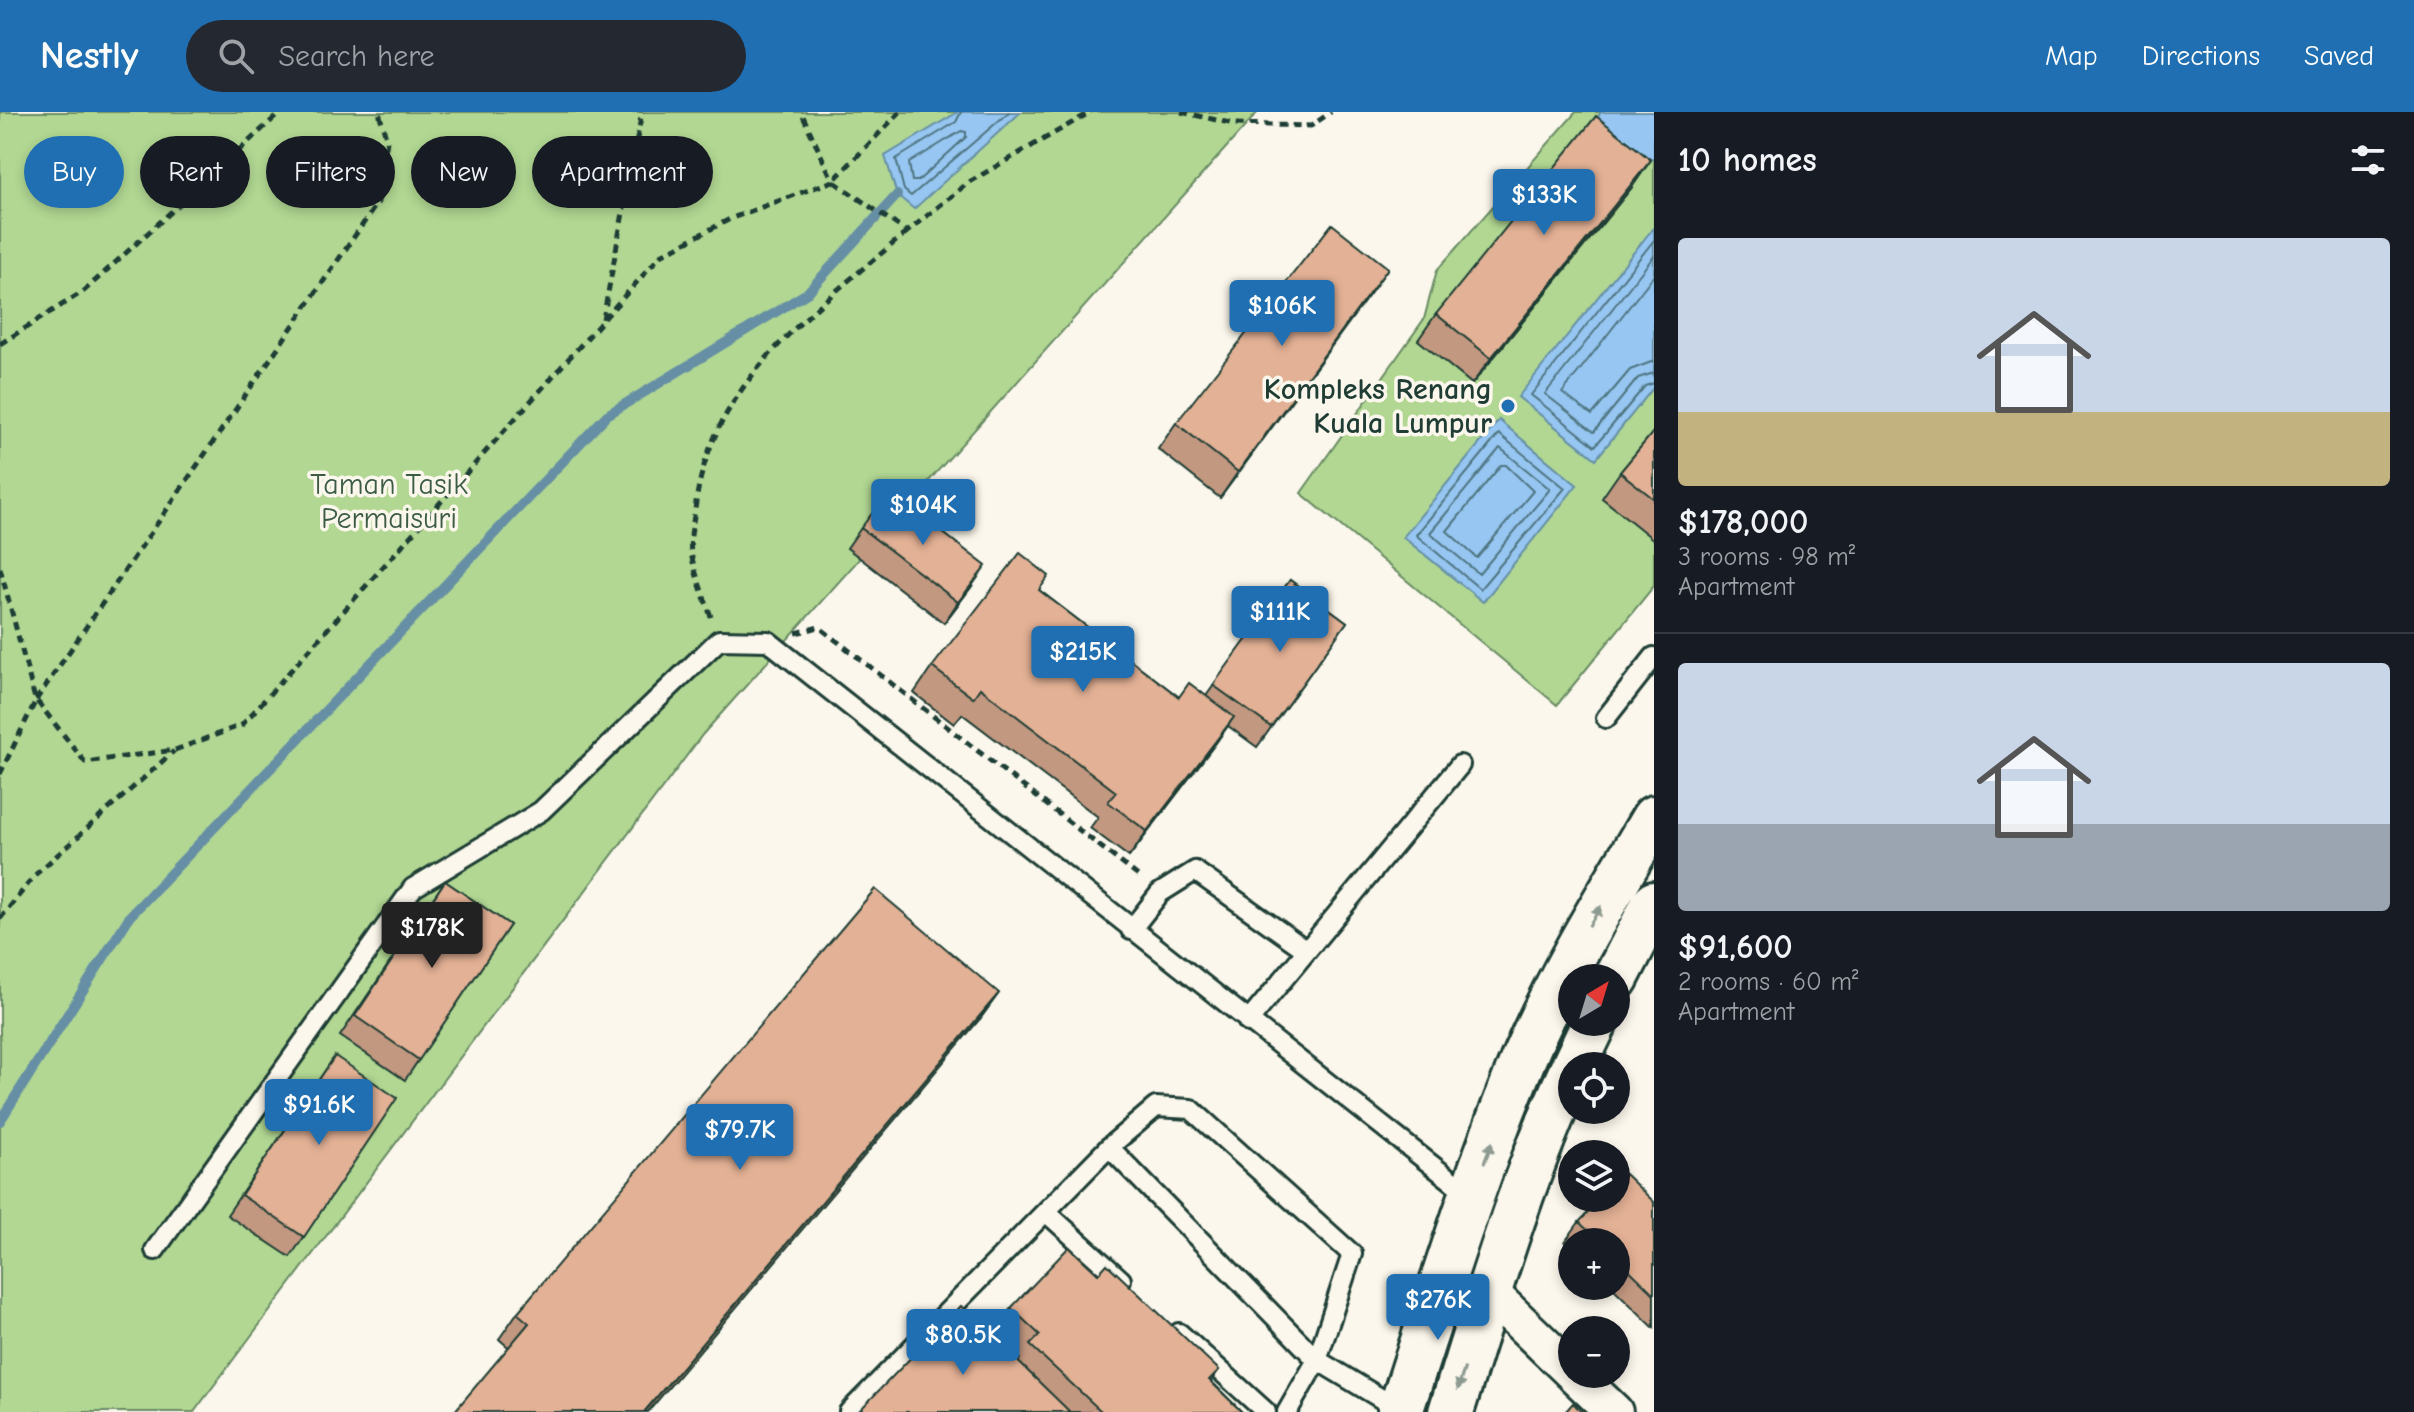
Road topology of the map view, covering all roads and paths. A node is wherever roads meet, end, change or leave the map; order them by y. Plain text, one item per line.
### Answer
1 (281, 112) edge
2 (379, 112) edge
3 (642, 112) edge
4 (801, 112) edge
5 (900, 112) edge
6 (1091, 112) edge
7 (1181, 112) edge
8 (1331, 112) edge
9 (833, 181) junction
10 (907, 232) junction
11 (603, 321) junction
12 (0, 344) edge
13 (0, 568) edge
14 (719, 640) junction
15 (768, 641) junction
16 (1654, 657) edge
17 (36, 700) junction
18 (1606, 718) dead end
19 (175, 750) junction
20 (1460, 765) dead end
21 (0, 774) edge
22 (1654, 818) edge
23 (1160, 893) junction
24 (1654, 904) edge
25 (0, 919) edge
26 (1131, 930) junction
27 (1306, 950) junction
28 (1623, 964) edge
29 (1248, 1022) junction
30 (1558, 1100) edge
31 (1109, 1147) junction
32 (1472, 1196) junction
33 (1046, 1212) junction
34 (155, 1250) dead end
35 (1489, 1292) junction
36 (1139, 1296) edge
37 (1162, 1317) edge
38 (1558, 1359) edge
39 (1317, 1360) junction
40 (1589, 1388) edge
41 (1400, 1411) edge
42 (849, 1412) edge
43 (1266, 1412) edge
44 (1287, 1412) edge
45 (1451, 1412) edge
46 (1614, 1412) edge

1 - 12 path
2 - 17 path
3 - 11 path
4 - 9 path
5 - 9 path
6 - 10 path
7 - 8 path
9 - 10 path
9 - 11 path
10 - 14 path
11 - 19 path
13 - 17 path
14 - 15 lane
14 - 34 lane
15 - 23 path
15 - 26 lane
16 - 18 lane
17 - 19 path
17 - 21 path
19 - 25 path
20 - 27 lane
32 -> 22 street
23 - 26 lane
23 - 27 lane
24 - 28 street
26 - 29 lane
27 - 29 lane
29 - 32 lane
30 - 35 street
31 - 33 lane
31 - 39 lane
31 - 39 lane
32 - 41 street
33 - 36 lane
33 - 42 lane
35 - 38 street
35 -> 45 street
37 - 43 lane
39 - 41 lane
39 - 44 lane
40 - 46 street

